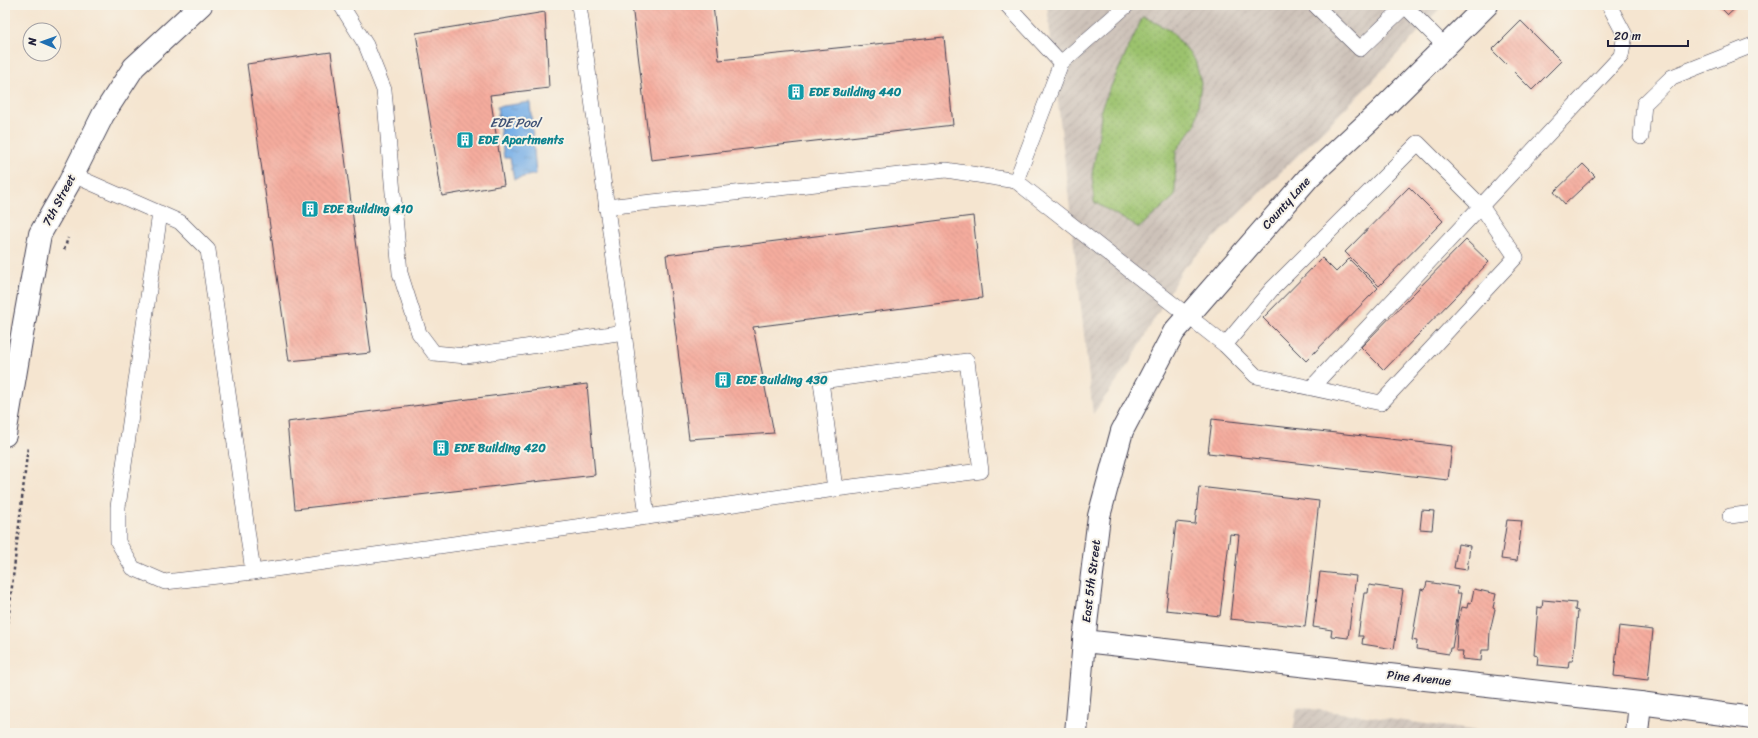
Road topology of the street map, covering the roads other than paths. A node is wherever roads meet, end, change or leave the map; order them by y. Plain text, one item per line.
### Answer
1 (201, 5) edge
2 (342, 5) edge
3 (579, 5) edge
4 (1007, 5) edge
5 (1126, 5) edge
6 (1315, 5) edge
7 (1405, 5) edge
8 (1487, 5) edge
9 (1609, 5) edge
10 (1753, 45) edge
11 (1445, 46) junction
12 (1061, 63) junction
13 (1641, 137) dead end
14 (73, 175) junction
15 (1016, 181) junction
16 (1481, 206) junction
17 (606, 207) junction
18 (160, 213) junction
19 (1188, 315) junction
20 (624, 332) junction
21 (1225, 345) junction
22 (1311, 388) junction
23 (1122, 431) joint
24 (5, 435) edge
25 (835, 490) junction
26 (1753, 513) edge
27 (647, 516) junction
28 (1730, 516) dead end
29 (253, 572) junction
30 (1084, 641) junction
31 (1640, 703) junction
32 (1753, 718) edge
33 (1076, 733) edge
34 (1637, 733) edge

1 - 14 street, 7th Street
2 - 20 lane
3 - 17 lane
4 - 12 lane
5 - 12 lane
6 - 7 lane
7 - 11 lane
8 - 11 street, County Lane
9 - 16 lane
10 - 13 lane
11 - 19 street, County Lane
12 - 15 lane
14 - 18 lane
14 - 24 street, 7th Street
15 - 17 lane
15 - 19 lane
16 - 21 lane
16 - 22 lane
16 - 22 lane
17 - 20 lane
18 - 29 lane
18 - 29 lane
19 - 21 lane
19 - 23 street, County Lane
20 - 27 lane
21 - 22 lane
23 - 30 street, East 5th Street
25 - 25 lane
25 - 27 lane
26 - 28 lane
27 - 29 lane
30 - 31 street, Pine Avenue
30 - 33 street, East 5th Street
31 - 32 street, Pine Avenue
31 - 34 street

